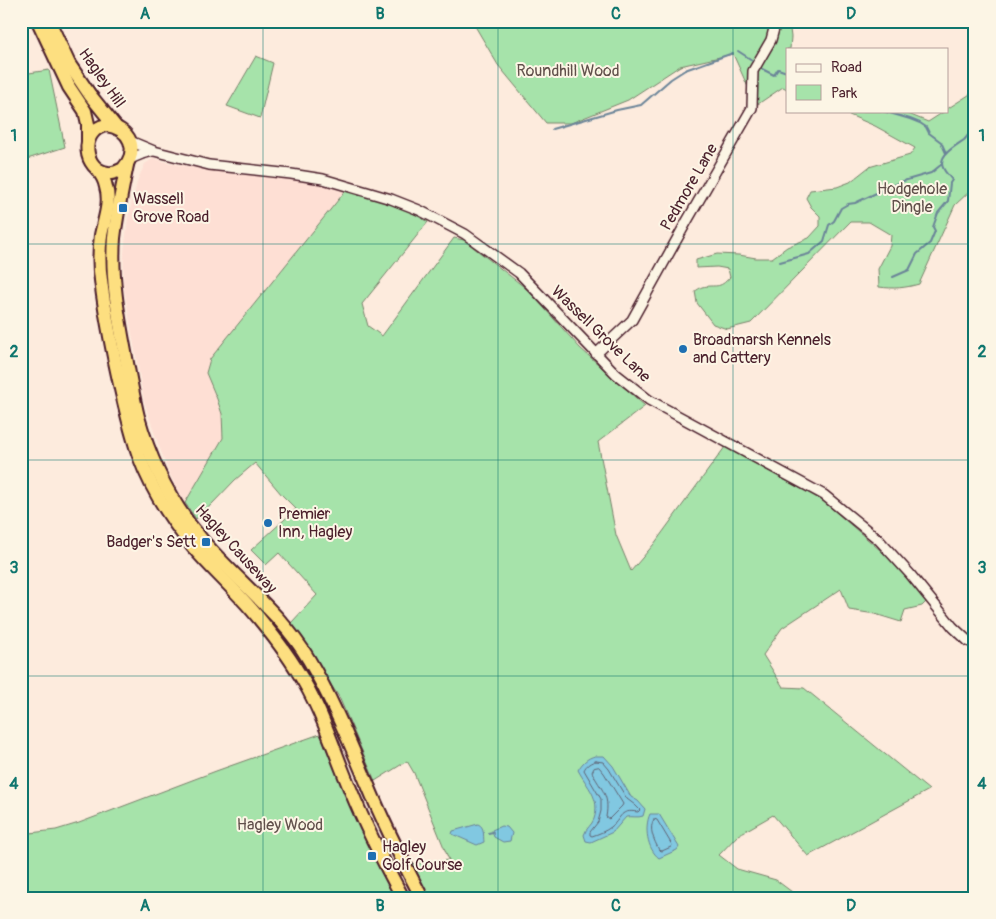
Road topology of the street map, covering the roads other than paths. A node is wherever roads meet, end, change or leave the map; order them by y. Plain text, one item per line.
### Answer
1 (38, 21) edge
2 (49, 21) edge
3 (776, 21) edge
4 (116, 126) junction
5 (88, 140) junction
6 (130, 140) junction
7 (154, 151) junction
8 (129, 162) junction
9 (97, 169) junction
10 (596, 354) junction
11 (975, 644) edge
12 (403, 898) edge
13 (422, 898) edge

1 - 5 highway, Hagley Hill
2 - 4 highway, Hagley Hill
3 - 10 street, Pedmore Lane
4 - 5 highway
4 - 6 highway
5 - 9 highway
6 - 7 street, Wassell Grove Lane
6 - 8 highway
7 - 8 street
7 - 10 street, Wassell Grove Lane
8 - 9 highway
8 - 13 highway, Hagley Causeway
9 - 12 highway, Hagley Causeway
10 - 11 street, Wassell Grove Lane

